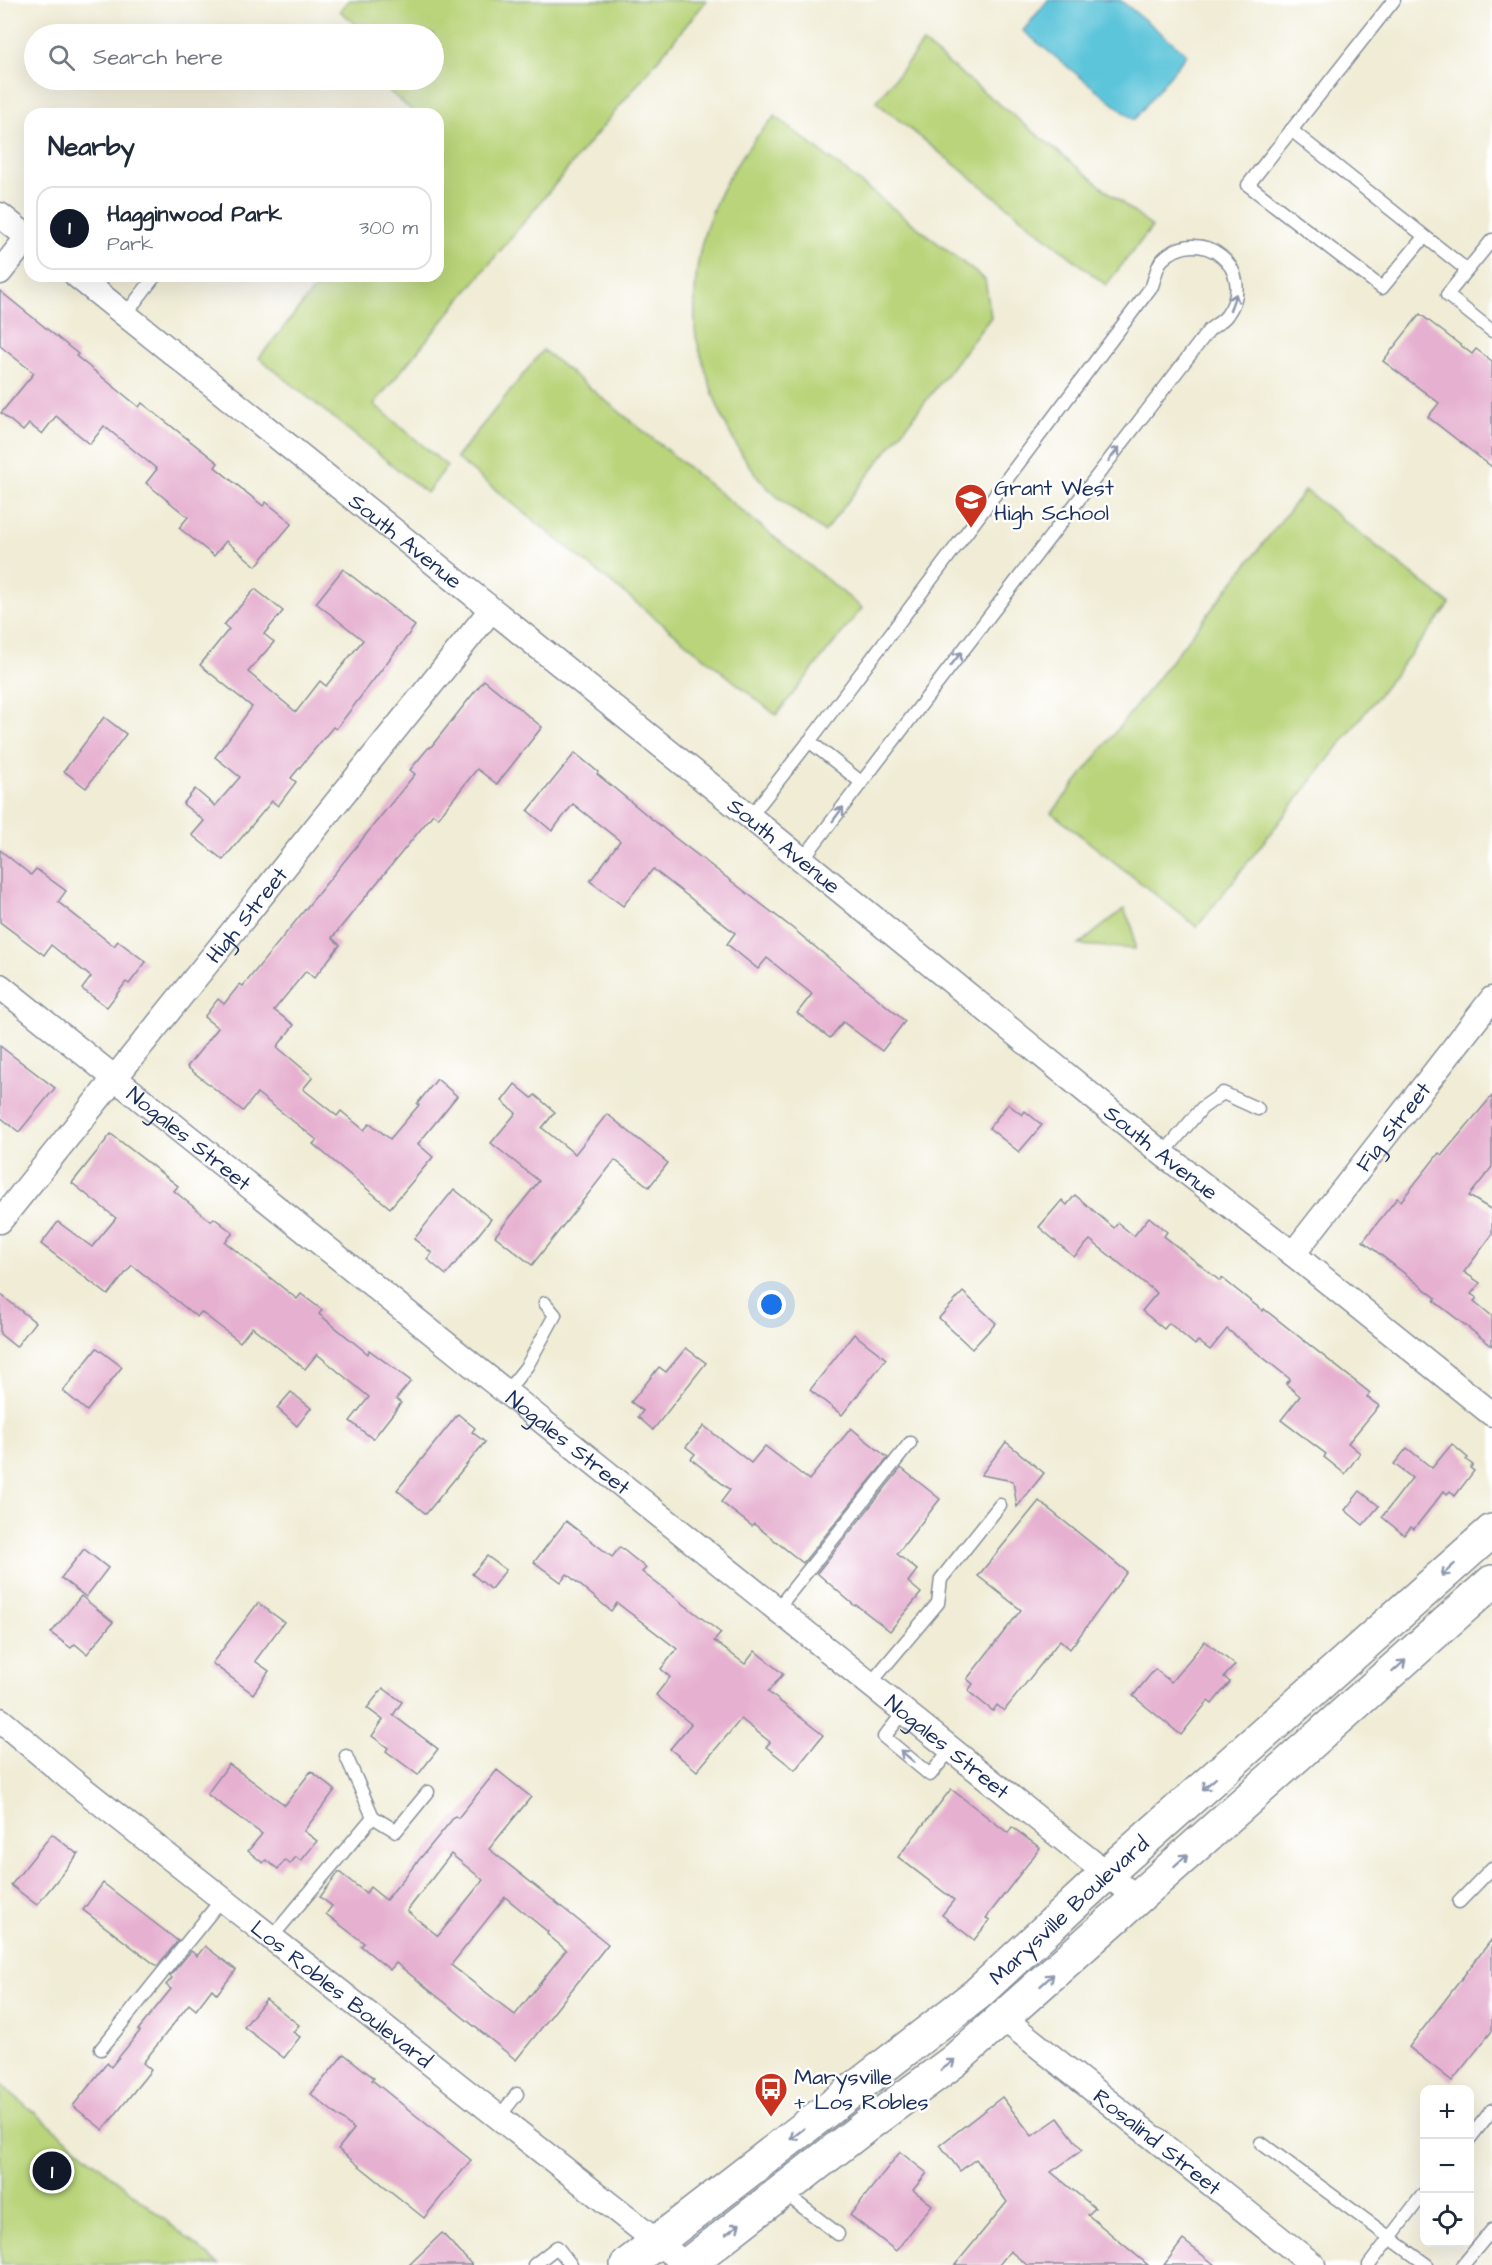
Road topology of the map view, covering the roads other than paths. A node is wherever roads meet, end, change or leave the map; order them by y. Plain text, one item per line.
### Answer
1 (1394, 0) edge
2 (1291, 130) junction
3 (0, 215) edge
4 (24, 234) edge
5 (1424, 237) junction
6 (1492, 240) edge
7 (24, 244) edge
8 (1467, 270) junction
9 (0, 272) edge
10 (84, 282) edge
11 (150, 282) edge
12 (125, 315) junction
13 (1492, 331) edge
14 (491, 610) junction
15 (809, 741) junction
16 (861, 783) junction
17 (750, 817) junction
18 (802, 860) junction
19 (0, 986) edge
20 (1492, 999) edge
21 (115, 1078) junction
22 (1258, 1109) dead end
23 (1163, 1154) junction
24 (0, 1221) edge
25 (1293, 1254) junction
26 (545, 1303) dead end
27 (506, 1392) junction
28 (1492, 1414) edge
29 (910, 1443) dead end
30 (1000, 1505) dead end
31 (1492, 1531) edge
32 (1492, 1582) edge
33 (1410, 1604) junction
34 (777, 1609) junction
35 (870, 1684) junction
36 (1356, 1705) junction
37 (904, 1712) junction
38 (0, 1720) edge
39 (951, 1749) junction
40 (1245, 1752) junction
41 (346, 1756) dead end
42 (428, 1792) dead end
43 (373, 1817) junction
44 (1492, 1868) edge
45 (1106, 1874) junction
46 (222, 1899) junction
47 (1138, 1899) junction
48 (1459, 1902) dead end
49 (271, 1938) junction
50 (977, 1994) junction
51 (1003, 2018) junction
52 (101, 2049) dead end
53 (516, 2094) dead end
54 (1492, 2110) edge
55 (499, 2117) junction
56 (1474, 2133) edge
57 (1261, 2143) dead end
58 (782, 2192) junction
59 (1420, 2199) edge
60 (1492, 2230) edge
61 (838, 2234) dead end
62 (1389, 2237) junction
63 (657, 2242) junction
64 (534, 2265) edge
65 (571, 2265) edge
66 (627, 2265) edge
67 (687, 2265) edge
68 (1313, 2265) edge
69 (1369, 2265) edge
70 (1428, 2265) edge
71 (1464, 2265) edge

1 - 2 lane
2 - 5 lane
2 - 5 lane
3 - 4 street
5 - 8 lane
6 - 8 lane
7 - 9 street
8 - 13 lane
10 - 12 street, South Avenue
11 - 12 lane
12 - 14 street, South Avenue
14 - 17 street, South Avenue
14 - 21 street, High Street
15 - 16 lane
16 -> 15 lane
15 - 17 lane
18 -> 16 lane
17 - 18 street, South Avenue
18 - 23 street, South Avenue
19 - 21 street, Nogales Street
20 - 25 street, Fig Street
21 - 24 street, High Street
21 - 27 street, Nogales Street
22 - 23 lane
23 - 25 street, South Avenue
25 - 28 street, South Avenue
26 - 27 lane
27 - 34 street, Nogales Street
29 - 34 lane
30 - 35 lane
31 -> 33 main road, Marysville Boulevard
36 -> 32 main road, Marysville Boulevard
33 - 36 main road
33 - 40 main road, Marysville Boulevard
34 - 35 street, Nogales Street
35 - 37 street, Nogales Street
36 - 40 main road
47 -> 36 main road, Marysville Boulevard
37 - 39 street, Nogales Street
39 -> 37 lane
38 - 46 street, Los Robles Boulevard
39 - 45 street, Nogales Street
40 -> 45 main road, Marysville Boulevard
41 - 43 lane
42 - 43 lane
43 - 49 lane
44 - 48 lane
45 - 47 street, Nogales Street
45 - 50 main road, Marysville Boulevard
46 - 49 street, Los Robles Boulevard
46 - 52 lane
51 -> 47 main road, Marysville Boulevard
49 - 55 street, Los Robles Boulevard
50 - 51 main road
50 -> 63 main road, Marysville Boulevard
58 -> 51 main road, Marysville Boulevard
51 - 68 street, Rosalind Street
53 - 55 lane
54 - 56 lane
55 - 63 street, Los Robles Boulevard
57 - 62 lane
58 - 61 lane
67 -> 58 main road, Marysville Boulevard
59 - 62 lane
60 - 71 lane
62 - 69 lane
62 - 70 lane
63 - 66 main road, Marysville Boulevard
63 - 67 street, Los Robles Boulevard
64 - 65 lane

